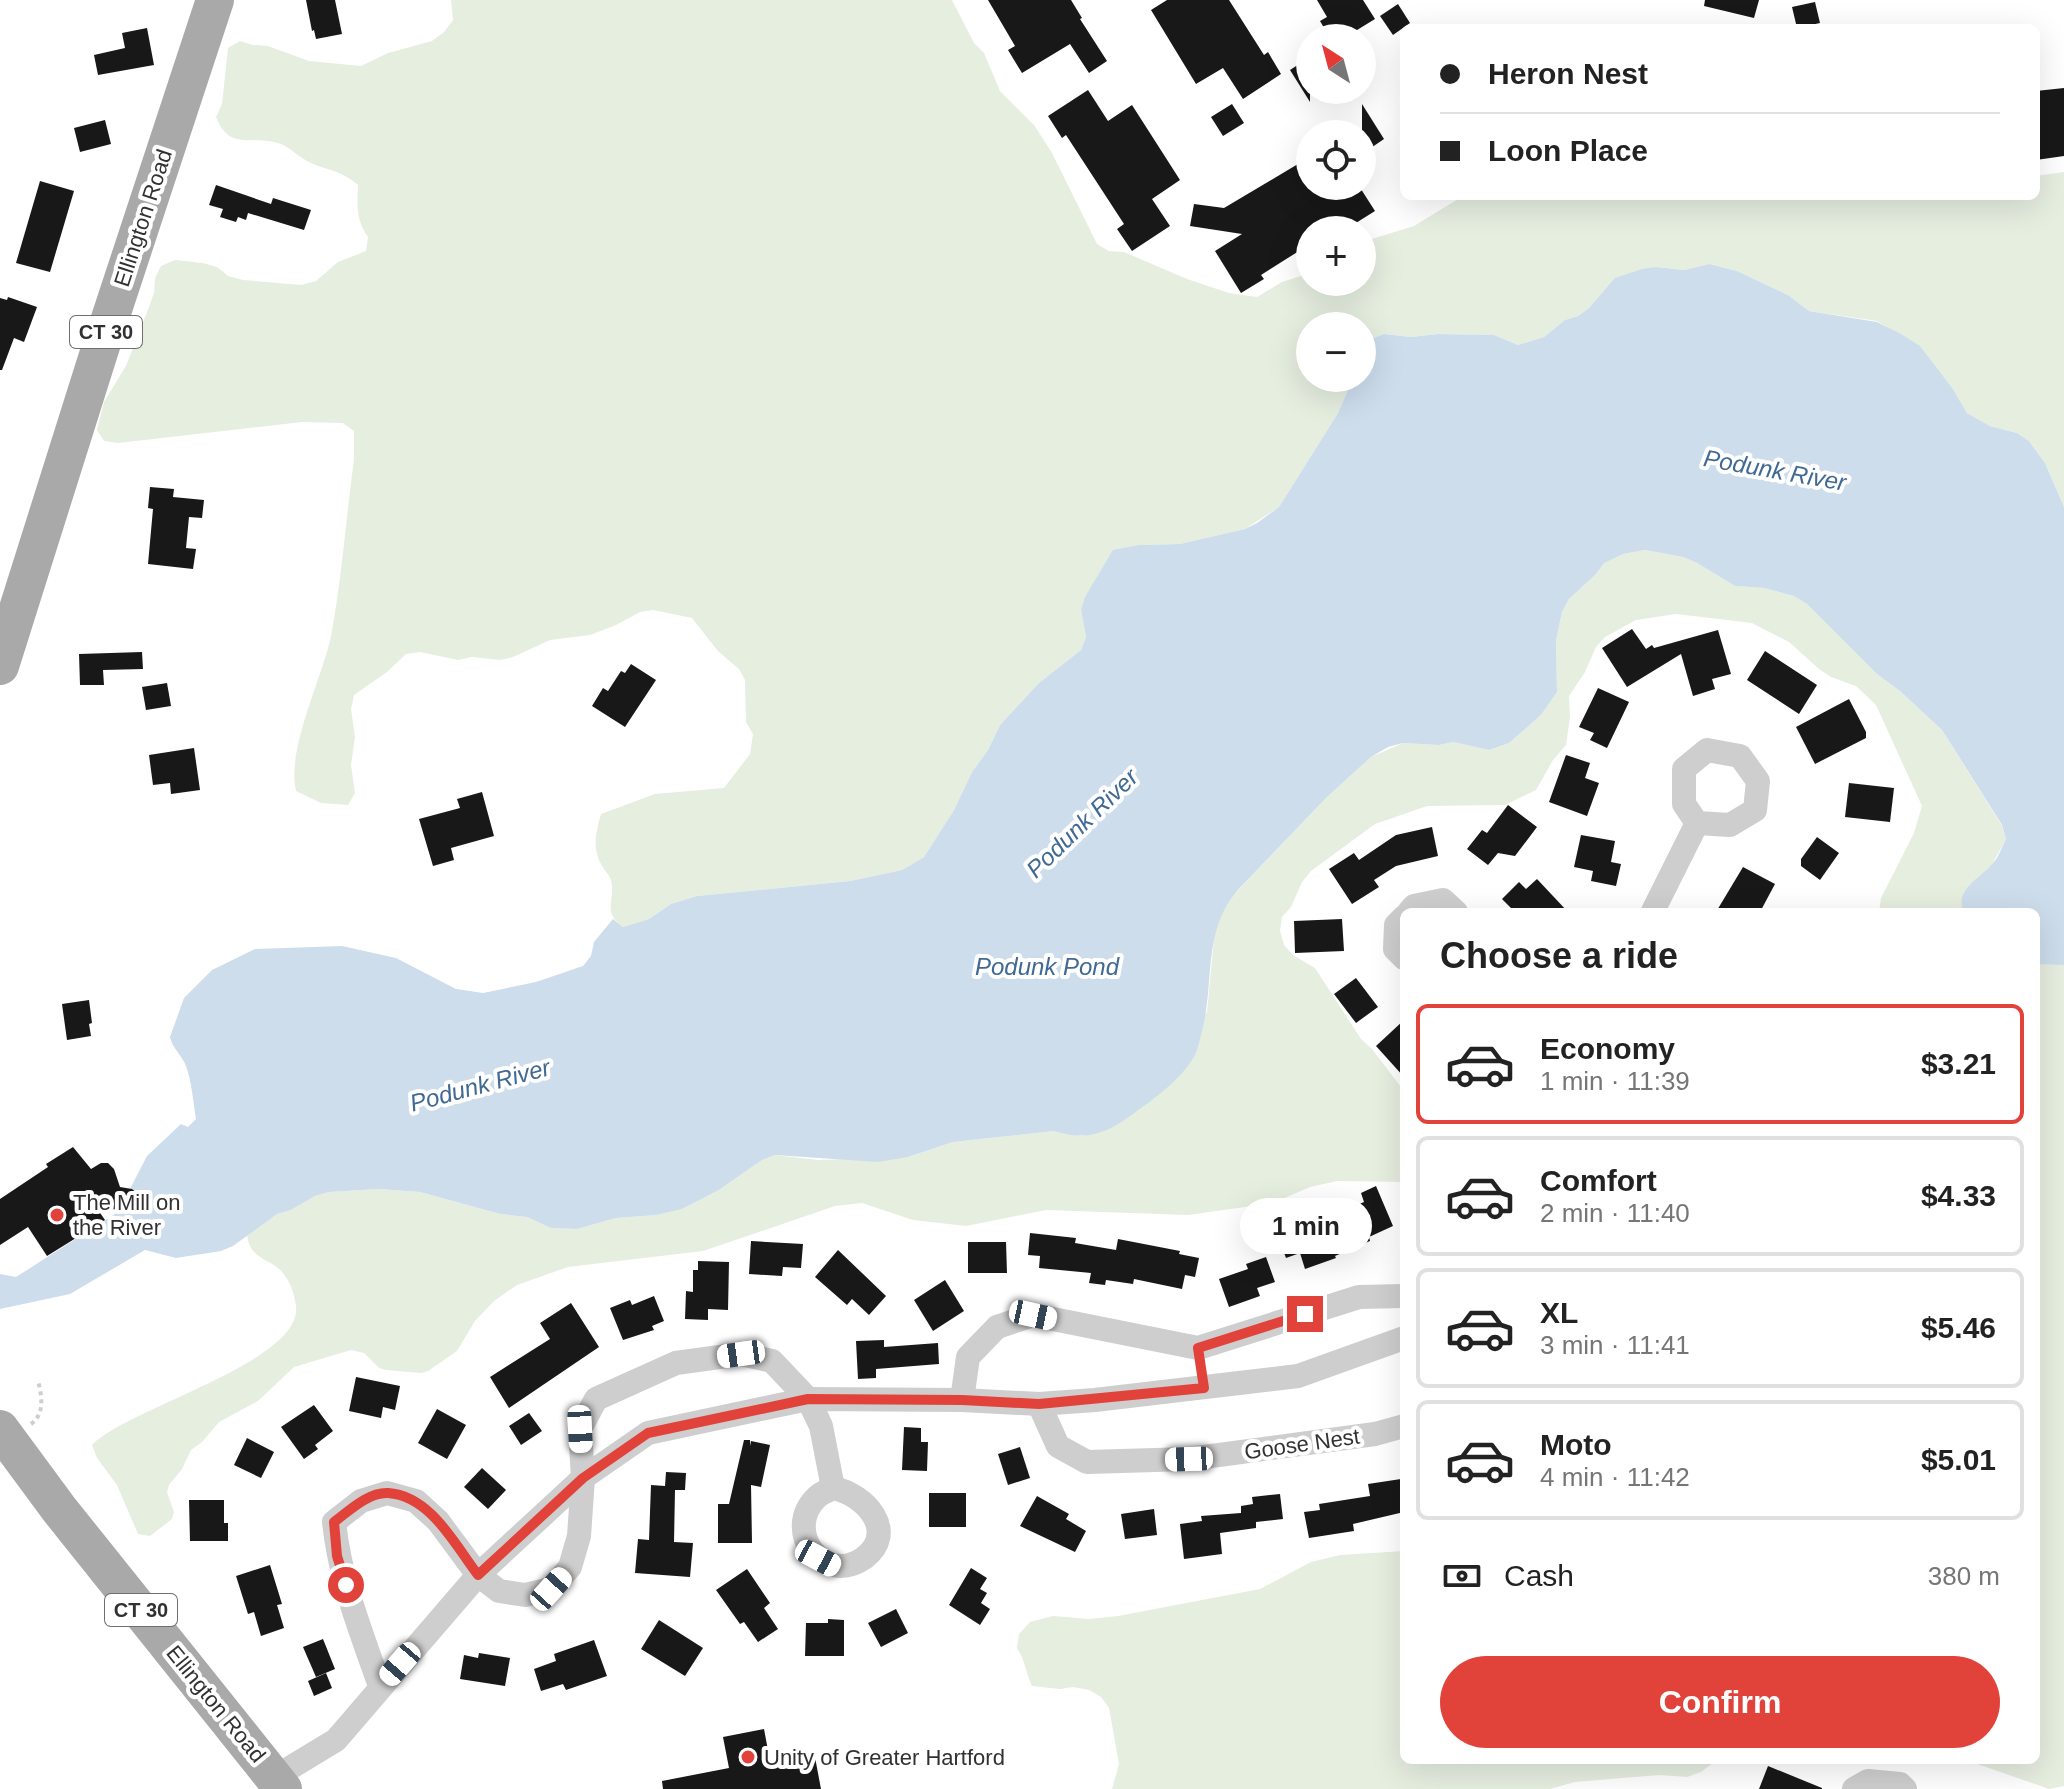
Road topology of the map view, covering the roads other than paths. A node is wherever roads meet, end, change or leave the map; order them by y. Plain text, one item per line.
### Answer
1 (215, 0) edge
2 (0, 666) edge
3 (1697, 823) dead end
4 (1412, 908) edge
5 (1452, 908) edge
6 (1655, 908) edge
7 (1400, 921) edge
8 (1400, 954) edge
9 (1400, 1296) edge
10 (1400, 1339) edge
11 (1198, 1348) junction
12 (1204, 1388) junction
13 (808, 1399) junction
14 (962, 1400) junction
15 (1039, 1404) junction
16 (1400, 1427) edge
17 (11, 1430) edge
18 (583, 1478) junction
19 (833, 1488) dead end
20 (478, 1575) junction
21 (380, 1686) junction
22 (279, 1783) edge
23 (1854, 1789) edge
24 (1905, 1789) edge

1 - 2 main road, Ellington Road / CT 30
3 - 6 street
4 - 5 street
7 - 8 street
9 - 11 street
10 - 12 street
11 - 12 street
11 - 14 street
12 - 15 street
13 - 14 street
13 - 18 street
13 - 18 street
13 - 19 street
14 - 15 street
15 - 16 street, Goose Nest
17 - 22 main road, Ellington Road / CT 30
18 - 20 street
18 - 20 street
20 - 21 street
20 - 21 street
21 - 22 street
23 - 24 street

